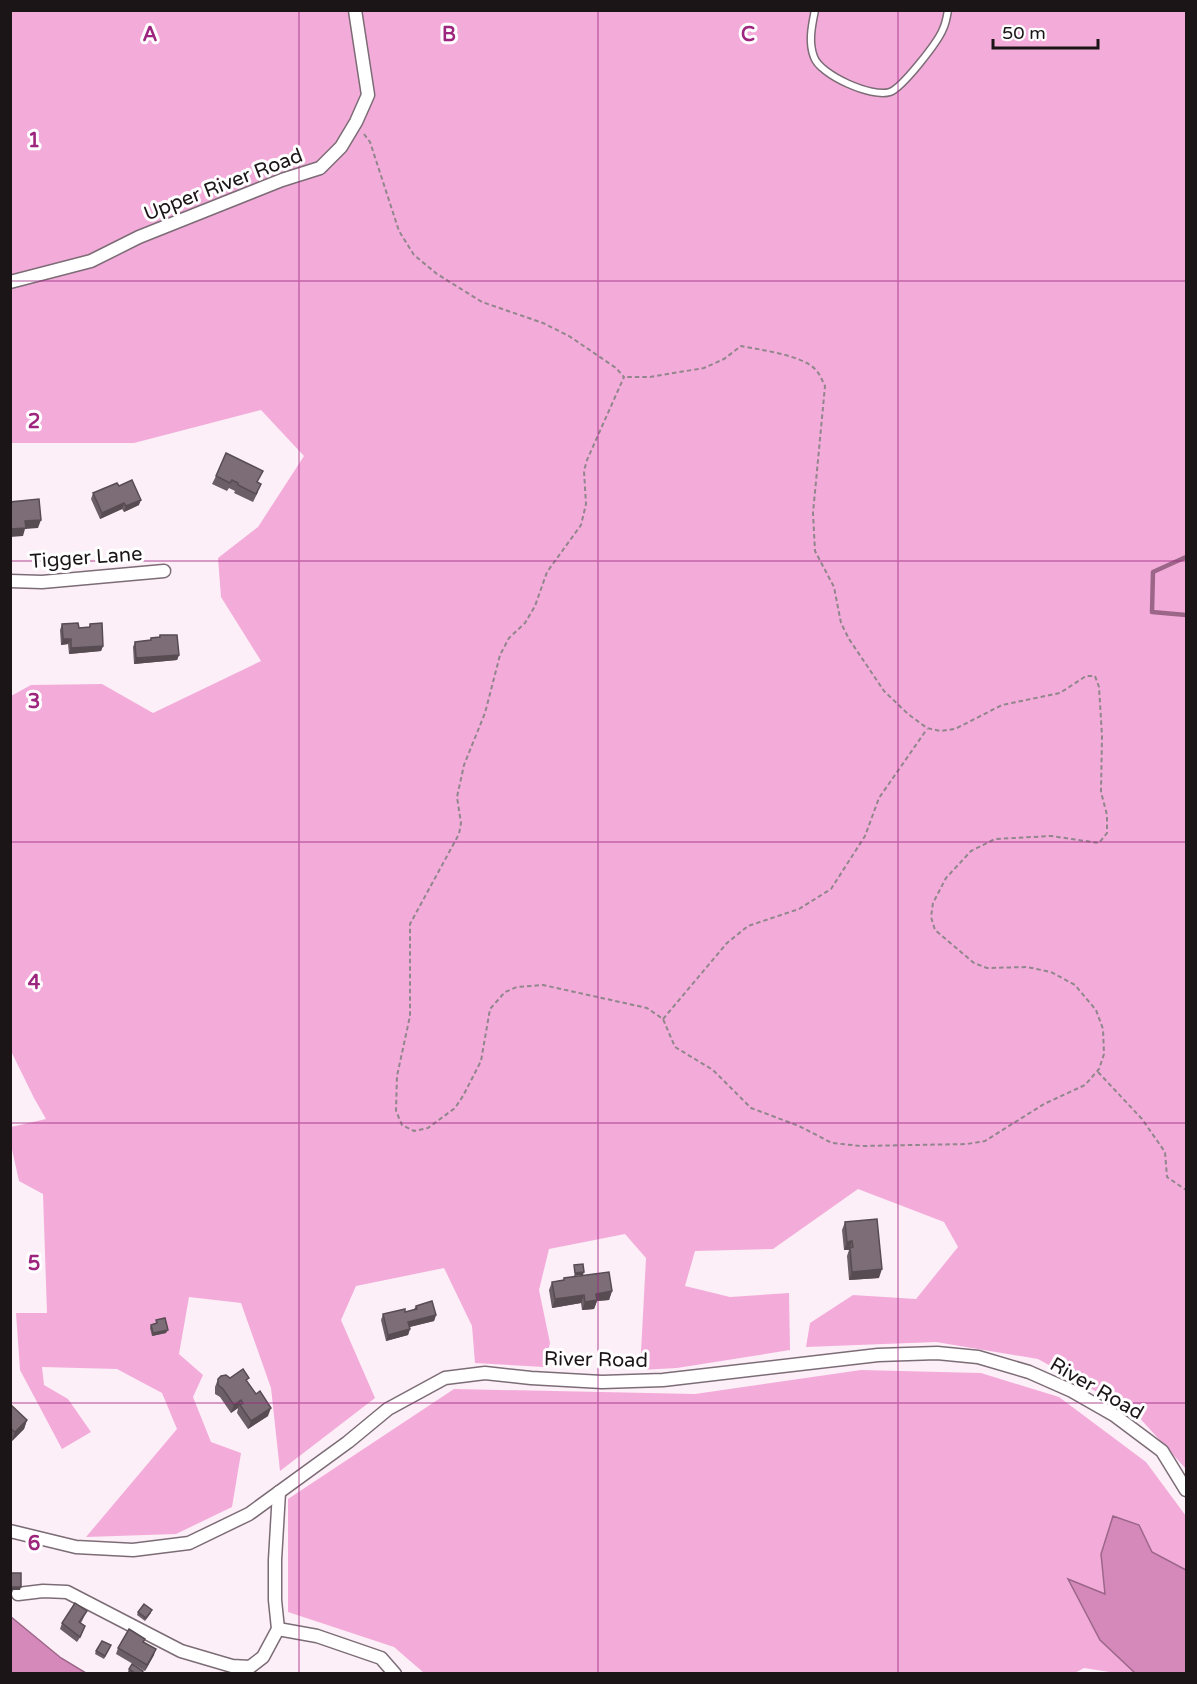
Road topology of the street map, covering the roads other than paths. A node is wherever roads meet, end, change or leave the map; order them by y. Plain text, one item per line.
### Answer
1 (355, 10) edge
2 (815, 10) edge
3 (948, 10) edge
4 (10, 282) edge
5 (164, 571) dead end
6 (10, 581) edge
7 (1186, 1490) edge
8 (279, 1492) junction
9 (10, 1531) edge
10 (18, 1594) dead end
11 (278, 1629) junction
12 (395, 1674) edge

1 - 4 street, Upper River Road
2 - 3 lane
5 - 6 street, Tigger Lane
7 - 8 street, River Road
8 - 9 street, River Road
8 - 11 street
10 - 11 street
11 - 12 street

